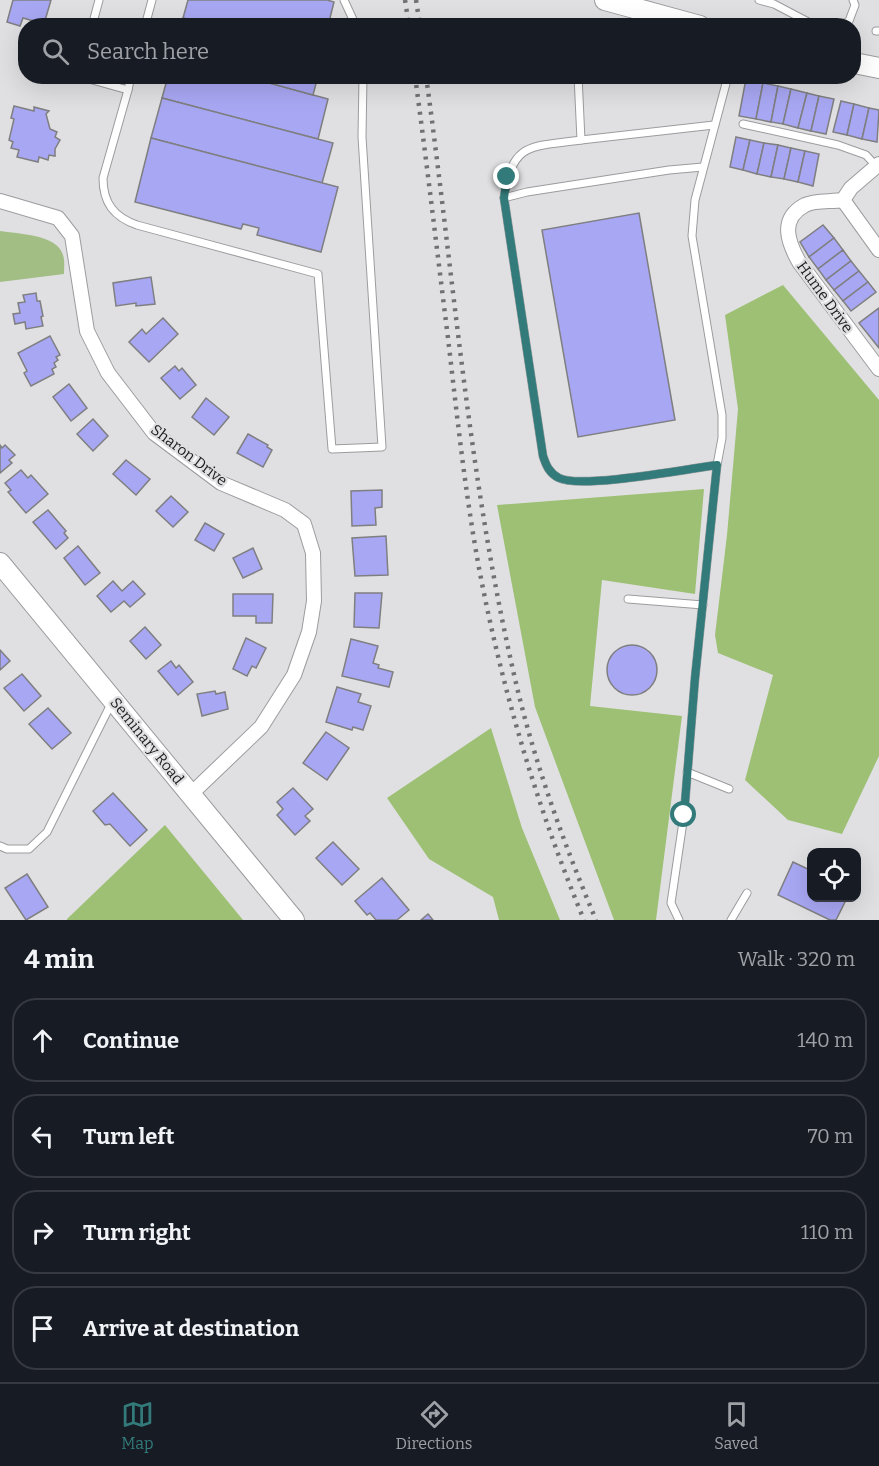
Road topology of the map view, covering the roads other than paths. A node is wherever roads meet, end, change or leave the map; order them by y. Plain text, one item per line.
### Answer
1 (99, 0) edge
2 (152, 0) edge
3 (344, 0) edge
4 (605, 0) edge
5 (759, 0) edge
6 (853, 0) edge
7 (94, 18) edge
8 (147, 18) edge
9 (352, 18) edge
10 (671, 18) edge
11 (801, 18) edge
12 (850, 18) edge
13 (861, 64) edge
14 (879, 68) edge
15 (107, 84) edge
16 (129, 84) edge
17 (363, 84) edge
18 (578, 84) edge
19 (726, 84) edge
20 (128, 90) junction
21 (743, 124) dead end
22 (714, 125) junction
23 (581, 140) junction
24 (877, 165) edge
25 (703, 167) junction
26 (504, 198) junction
27 (843, 200) junction
28 (0, 201) edge
29 (879, 250) edge
30 (879, 369) edge
31 (717, 465) junction
32 (0, 563) edge
33 (628, 599) dead end
34 (702, 605) junction
35 (113, 700) junction
36 (687, 772) junction
37 (729, 789) dead end
38 (191, 794) junction
39 (0, 846) edge
40 (747, 893) dead end
41 (294, 920) edge
42 (679, 920) edge
43 (731, 920) edge

1 - 7 lane
2 - 8 lane
3 - 9 lane
4 - 10 main road
5 - 11 lane
6 - 12 lane
13 - 14 main road
15 - 20 lane
16 - 20 lane
17 - 20 lane
18 - 23 lane
19 - 22 lane
21 - 24 lane
22 - 23 lane
22 - 25 lane
23 - 26 lane
24 - 27 street
25 - 26 lane
25 - 31 lane
26 - 31 lane
27 - 29 street
27 - 30 street, Hume Drive
28 - 38 street, Sharon Drive
31 - 34 lane
32 - 35 main road, Seminary Road
33 - 34 lane
34 - 36 lane
35 - 38 main road, Seminary Road
35 - 39 lane
36 - 37 lane
36 - 42 lane
38 - 41 main road, Seminary Road
40 - 43 lane

